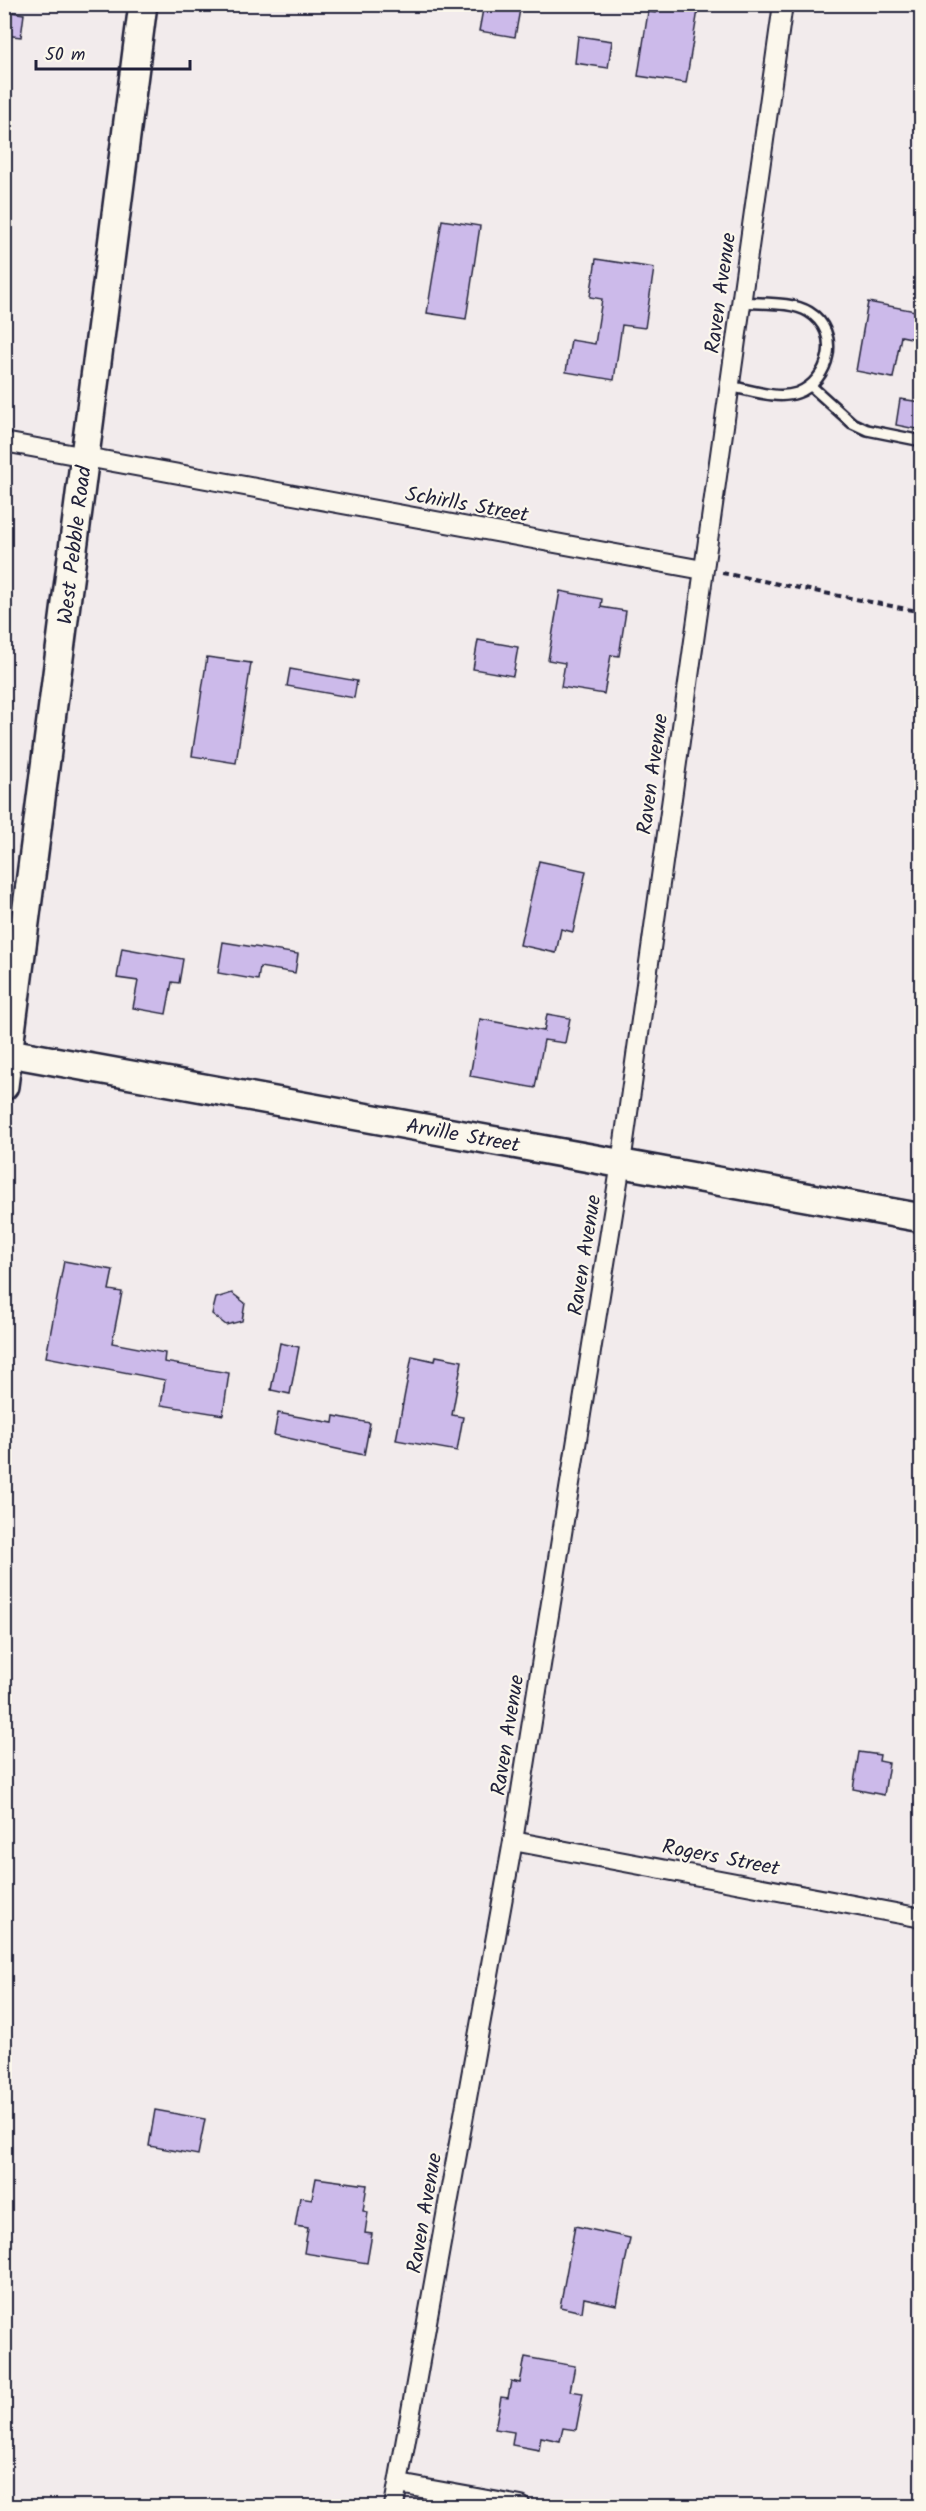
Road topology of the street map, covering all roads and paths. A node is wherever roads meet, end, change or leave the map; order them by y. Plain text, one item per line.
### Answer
1 (143, 4) edge
2 (783, 4) edge
3 (741, 302) junction
4 (729, 386) junction
5 (811, 386) junction
6 (921, 441) edge
7 (4, 442) edge
8 (85, 456) junction
9 (704, 570) junction
10 (921, 612) edge
11 (8, 1052) edge
12 (4, 1086) edge
13 (621, 1163) junction
14 (921, 1218) edge
15 (513, 1841) junction
16 (921, 1918) edge
17 (399, 2484) junction
18 (394, 2506) edge
19 (521, 2506) edge

1 - 8 street, West Pebble Road
2 - 3 street, Raven Avenue
3 - 4 street, Raven Avenue
3 - 5 lane
4 - 5 lane
4 - 9 street, Raven Avenue
5 - 6 lane
7 - 8 street, Schirlls Street
8 - 9 street, Schirlls Street
8 - 11 street, West Pebble Road
9 - 10 path
9 - 13 street, Raven Avenue
11 - 12 street, West Pebble Road
11 - 13 street, Arville Street
13 - 14 street, Arville Street
13 - 15 street, Raven Avenue
15 - 16 street, Rogers Street
15 - 17 street, Raven Avenue
17 - 18 street, Raven Avenue
17 - 19 street

